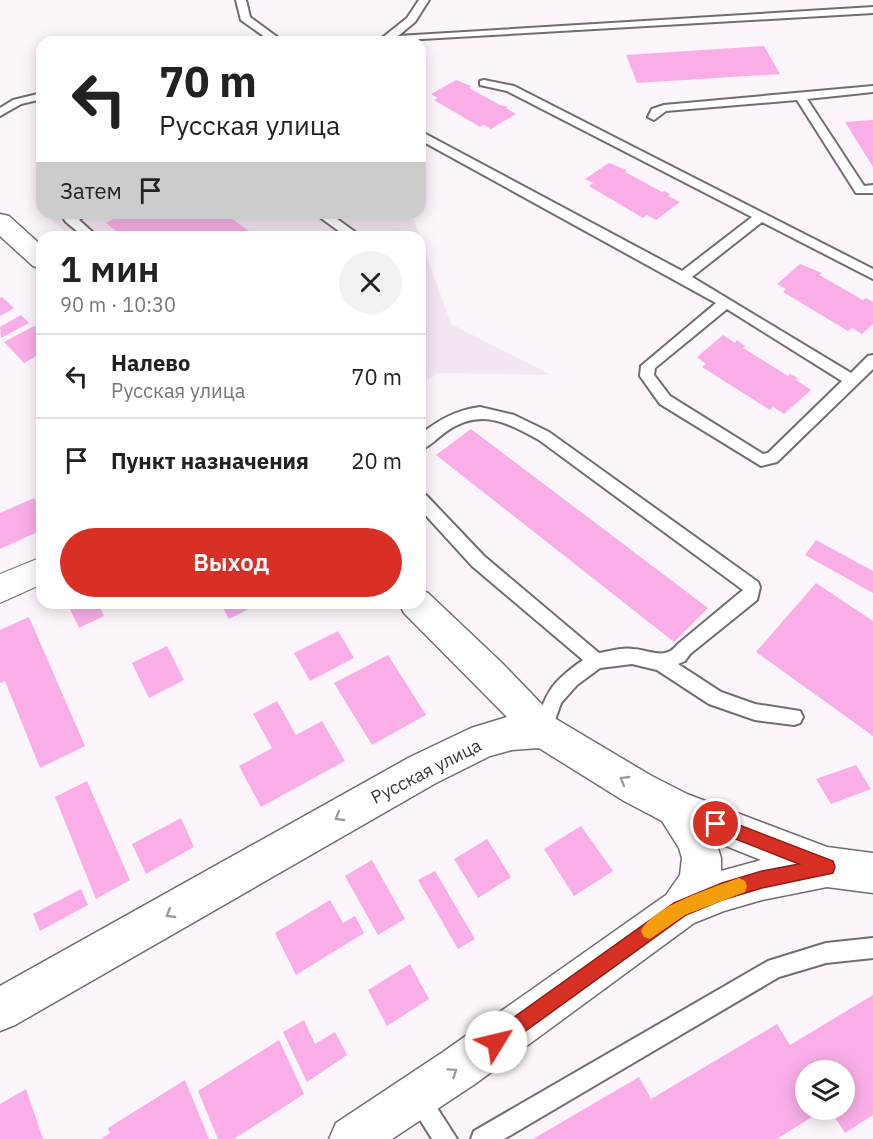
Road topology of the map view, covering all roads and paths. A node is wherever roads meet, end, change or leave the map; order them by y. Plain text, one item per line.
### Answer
1 (241, 0) edge
2 (424, 0) edge
3 (873, 10) edge
4 (270, 36) edge
5 (387, 36) edge
6 (426, 38) edge
7 (484, 83) dead end
8 (873, 89) edge
9 (801, 96) junction
10 (36, 97) edge
11 (0, 113) edge
12 (654, 117) dead end
13 (426, 138) edge
14 (873, 189) edge
15 (760, 217) junction
16 (70, 219) edge
17 (329, 219) edge
18 (0, 222) edge
19 (85, 231) edge
20 (347, 231) edge
21 (36, 255) edge
22 (873, 275) edge
23 (683, 277) junction
24 (726, 302) junction
25 (873, 360) edge
26 (852, 380) junction
27 (426, 438) edge
28 (426, 505) edge
29 (36, 573) edge
30 (0, 590) edge
31 (422, 609) edge
32 (596, 661) junction
33 (661, 663) junction
34 (490, 674) junction
35 (794, 717) dead end
36 (543, 731) junction
37 (484, 740) junction
38 (676, 808) junction
39 (827, 867) junction
40 (873, 873) edge
41 (680, 909) junction
42 (873, 948) edge
43 (0, 1010) edge
44 (416, 1096) junction
45 (352, 1139) edge
46 (446, 1139) edge
47 (482, 1139) edge

1 - 4 lane
2 - 5 lane
3 - 6 lane
7 - 15 lane
8 - 9 lane
9 - 12 lane
9 - 14 lane
10 - 11 lane
13 - 23 lane
15 - 22 lane
15 - 23 lane
16 - 19 lane
17 - 20 lane
18 - 21 main road
23 - 24 lane
24 - 26 lane
24 - 26 lane
25 - 26 lane
27 - 33 lane
28 - 32 lane
29 - 30 street
31 - 34 main road
32 - 33 lane
32 - 36 lane
33 - 35 lane
34 - 36 main road
34 - 37 main road
36 - 37 main road, Русская улица
38 -> 36 main road
37 -> 43 main road, Русская улица
38 - 39 main road
38 - 41 main road
39 - 40 main road
39 - 41 main road
44 -> 41 main road
42 - 47 lane
44 - 45 main road
44 - 46 lane

